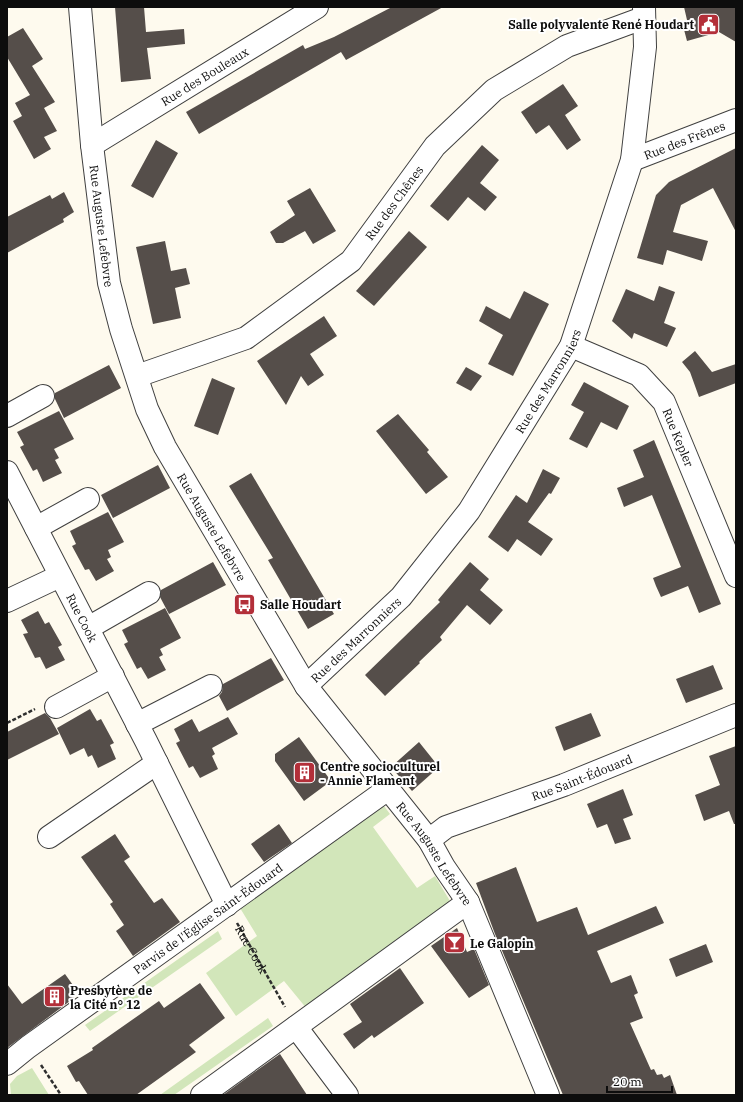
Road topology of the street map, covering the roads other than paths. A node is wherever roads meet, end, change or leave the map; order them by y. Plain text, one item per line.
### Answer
1 (80, 7) edge
2 (317, 7) edge
3 (644, 13) edge
4 (736, 120) edge
5 (92, 145) junction
6 (632, 160) junction
7 (571, 346) junction
8 (137, 376) junction
9 (43, 396) dead end
10 (7, 416) edge
11 (8, 476) edge
12 (88, 499) dead end
13 (36, 528) junction
14 (60, 576) junction
15 (736, 576) edge
16 (149, 593) dead end
17 (7, 601) edge
18 (88, 628) junction
19 (113, 676) junction
20 (211, 686) dead end
21 (306, 686) junction
22 (56, 707) road end
23 (736, 715) edge
24 (137, 724) junction
25 (157, 763) junction
26 (388, 789) junction
27 (49, 837) dead end
28 (429, 840) junction
29 (468, 902) junction
30 (227, 905) junction
31 (296, 1027) junction
32 (7, 1064) edge
33 (202, 1095) edge
34 (347, 1095) edge
35 (548, 1095) edge

1 - 5 street, Rue Auguste Lefebvre
2 - 5 street, Rue des Bouleaux
3 - 6 street, Rue des Marronniers
3 - 8 street, Rue des Chênes
4 - 6 street, Rue des Frênes
5 - 8 street, Rue Auguste Lefebvre
6 - 7 street, Rue des Marronniers
7 - 15 street, Rue Kepler
7 - 21 street, Rue des Marronniers
8 - 21 street, Rue Auguste Lefebvre
9 - 10 street
11 - 13 street, Rue Cook
12 - 13 street
13 - 14 street, Rue Cook
14 - 17 street
14 - 18 street, Rue Cook
16 - 18 street
18 - 19 street, Rue Cook
19 - 22 street
19 - 24 street, Rue Cook
20 - 24 street
21 - 26 street, Rue Auguste Lefebvre
23 - 28 street, Rue Saint-Édouard
24 - 25 street, Rue Cook
25 - 27 street
25 - 30 street, Rue Cook
26 - 28 street, Rue Auguste Lefebvre
26 - 30 street, Parvis de l'Église Saint-Édouard
28 - 29 street, Rue Auguste Lefebvre
29 - 31 street
29 - 35 street, Rue Auguste Lefebvre
30 - 32 street, Parvis de l'Église Saint-Édouard
31 - 33 street
31 - 34 street

